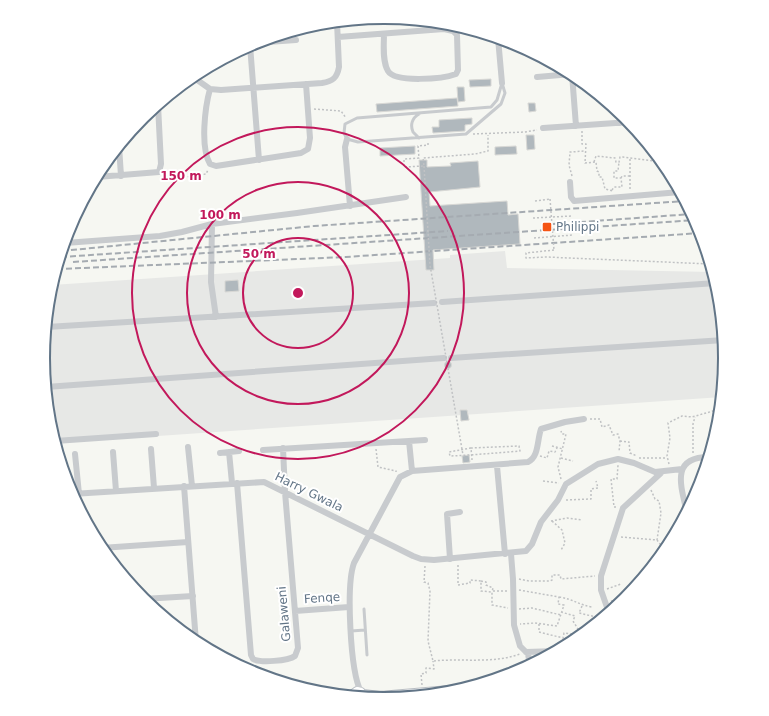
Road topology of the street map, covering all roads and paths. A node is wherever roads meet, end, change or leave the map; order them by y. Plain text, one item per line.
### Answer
1 (337, 27) edge
2 (443, 29) edge
3 (446, 29) edge
4 (384, 34) junction
5 (338, 37) junction
6 (296, 40) dead end
7 (280, 41) edge
8 (499, 44) edge
9 (250, 52) edge
10 (562, 75) edge
11 (537, 77) dead end
12 (198, 81) edge
13 (573, 82) edge
14 (502, 83) junction
15 (306, 84) junction
16 (253, 88) junction
17 (210, 89) junction
18 (308, 110) junction
19 (158, 112) edge
20 (421, 113) junction
21 (348, 121) junction
22 (620, 123) edge
23 (583, 125) junction
24 (576, 126) junction
25 (543, 128) joint
26 (470, 132) junction
27 (488, 135) junction
28 (419, 138) junction
29 (347, 139) junction
30 (428, 143) dead end
31 (586, 152) junction
32 (120, 155) edge
33 (259, 160) junction
34 (630, 160) junction
35 (653, 160) edge
36 (594, 162) junction
37 (619, 162) junction
38 (210, 164) junction
39 (424, 166) junction
40 (159, 172) junction
41 (121, 176) junction
42 (630, 176) junction
43 (104, 177) edge
44 (621, 178) junction
45 (570, 182) joint
46 (612, 190) junction
47 (675, 192) edge
48 (630, 195) junction
49 (406, 197) dead end
50 (613, 197) junction
51 (535, 200) dead end
52 (350, 206) junction
53 (572, 216) dead end
54 (552, 217) junction
55 (533, 218) dead end
56 (212, 224) junction
57 (573, 235) dead end
58 (553, 236) junction
59 (534, 238) dead end
60 (71, 243) edge
61 (705, 264) edge
62 (710, 283) edge
63 (442, 302) dead end
64 (434, 303) dead end
65 (216, 317) junction
66 (52, 327) edge
67 (718, 340) edge
68 (444, 358) dead end
69 (451, 358) dead end
70 (52, 387) edge
71 (714, 411) edge
72 (695, 416) junction
73 (584, 419) joint
74 (554, 425) junction
75 (156, 434) dead end
76 (425, 440) dead end
77 (61, 441) edge
78 (409, 441) junction
79 (620, 441) junction
80 (375, 443) junction
81 (552, 446) dead end
82 (188, 447) dead end
83 (283, 448) junction
84 (471, 448) junction
85 (557, 448) junction
86 (151, 449) dead end
87 (563, 449) junction
88 (263, 450) dead end
89 (239, 451) dead end
90 (113, 452) dead end
91 (229, 452) junction
92 (220, 453) dead end
93 (76, 454) dead end
94 (463, 455) junction
95 (534, 455) junction
96 (703, 457) edge
97 (561, 458) junction
98 (638, 458) junction
99 (667, 458) junction
100 (693, 458) junction
101 (618, 459) junction
102 (573, 461) dead end
103 (472, 463) dead end
104 (634, 463) junction
105 (497, 466) junction
106 (682, 469) junction
107 (674, 470) junction
108 (412, 471) junction
109 (661, 473) junction
110 (397, 480) junction
111 (543, 481) dead end
112 (596, 481) dead end
113 (234, 483) junction
114 (566, 484) junction
115 (76, 486) edge
116 (184, 486) junction
117 (192, 486) junction
118 (649, 486) junction
119 (154, 488) junction
120 (116, 491) junction
121 (285, 492) junction
122 (79, 494) edge
123 (558, 500) junction
124 (685, 503) edge
125 (623, 508) junction
126 (460, 512) dead end
127 (544, 517) junction
128 (582, 520) dead end
129 (552, 521) junction
130 (370, 534) junction
131 (613, 535) junction
132 (657, 540) junction
133 (188, 542) junction
134 (662, 544) edge
135 (110, 547) edge
136 (561, 550) dead end
137 (508, 554) junction
138 (450, 559) junction
139 (458, 559) junction
140 (428, 560) junction
141 (601, 576) junction
142 (513, 579) junction
143 (481, 581) junction
144 (621, 584) dead end
145 (601, 590) junction
146 (492, 591) junction
147 (513, 591) junction
148 (193, 596) junction
149 (559, 597) junction
150 (153, 598) edge
151 (614, 600) edge
152 (605, 602) junction
153 (582, 605) junction
154 (349, 607) junction
155 (592, 607) dead end
156 (607, 607) edge
157 (512, 609) junction
158 (364, 610) dead end
159 (295, 611) junction
160 (561, 613) junction
161 (595, 617) edge
162 (539, 624) junction
163 (514, 625) junction
164 (365, 630) junction
165 (578, 630) edge
166 (352, 631) junction
167 (195, 633) edge
168 (573, 634) edge
169 (543, 651) edge
170 (526, 652) junction
171 (367, 655) dead end
172 (529, 659) edge
173 (433, 661) junction
174 (355, 676) junction
175 (423, 689) edge
176 (351, 690) edge
177 (362, 691) edge

1 - 5 street
2 - 4 street
3 - 4 street
4 - 5 street
5 - 15 street
6 - 7 street
8 - 14 street
9 - 16 street
10 - 11 street
12 - 17 street
13 - 24 street
14 - 20 lane
14 - 26 lane
15 - 16 street
15 - 18 street
16 - 17 street
16 - 33 street
17 - 38 street
18 - 21 path
18 - 33 street
19 - 40 street
20 - 21 lane
20 - 28 lane
21 - 29 lane
22 - 23 street
23 - 24 street
23 - 31 path
24 - 25 street
25 - 27 path
26 - 27 path
26 - 28 lane
27 - 39 path
28 - 29 lane
29 - 52 street
30 - 39 path
31 - 36 path
31 - 45 path
32 - 41 street
33 - 38 street
34 - 35 path
34 - 37 path
34 - 42 path
36 - 37 path
36 - 46 path
37 - 44 path
38 - 40 path
39 - 94 path, bridge
40 - 41 street
41 - 43 street
42 - 44 path
42 - 48 path
44 - 46 path
45 - 50 street
46 - 50 path
47 - 48 street
48 - 50 street
49 - 52 street
51 - 54 path, bridge
52 - 56 street
53 - 54 path
54 - 55 path
54 - 58 path, bridge
56 - 60 street
56 - 65 street
57 - 58 path
58 - 59 path
58 - 61 path, bridge
62 - 63 street
64 - 65 street
65 - 66 street
67 - 69 street
68 - 70 street
71 - 72 path
72 - 99 path
72 - 100 path
73 - 74 street
73 - 79 path
74 - 87 path
74 - 95 street
75 - 77 street
76 - 78 street
78 - 80 street
78 - 108 street
79 - 98 path
79 - 101 path
80 - 83 street
80 - 110 path
81 - 85 path
82 - 117 street
83 - 88 street
83 - 121 street, Galaweni
84 - 94 path
84 - 94 path
84 - 103 path
85 - 87 path
85 - 95 path
86 - 119 street
87 - 97 path
89 - 91 street
90 - 120 street
91 - 92 street
91 - 113 street
93 - 115 street
95 - 105 street
96 - 100 street
97 - 102 path
97 - 114 path
98 - 99 path
98 - 104 path
99 - 107 path
100 - 106 street
101 - 104 street
101 - 114 street
101 - 125 path
104 - 109 street
105 - 108 street
105 - 137 street
106 - 107 street
106 - 124 street
107 - 109 street
108 - 110 street
109 - 118 street
110 - 130 street
111 - 114 path
112 - 123 path
113 - 117 street, Harry Gwala
113 - 121 street, Harry Gwala
113 - 159 street, Galaweni
114 - 123 street
116 - 117 street, Harry Gwala
116 - 119 street, Harry Gwala
116 - 133 street
118 - 125 street
118 - 132 path
119 - 120 street, Harry Gwala
120 - 122 street, Harry Gwala
121 - 130 street, Harry Gwala
121 - 159 street, Galaweni
123 - 127 street
125 - 131 street
126 - 138 street
127 - 129 path
127 - 137 street, Harry Gwala
128 - 129 path
129 - 136 path
130 - 140 street, Harry Gwala
130 - 154 street
131 - 132 path
131 - 141 street
132 - 134 path
133 - 135 street
133 - 148 street
137 - 139 street, Harry Gwala
137 - 142 street
138 - 139 street, Harry Gwala
138 - 140 street, Harry Gwala
139 - 143 path
140 - 173 path
141 - 142 path
141 - 145 street
142 - 147 street
143 - 146 path
143 - 146 path
144 - 145 path
145 - 152 street
146 - 147 path
146 - 157 path
147 - 149 path
147 - 157 street
148 - 150 street
148 - 167 street
149 - 153 path
149 - 160 path
151 - 152 path
152 - 156 street
153 - 155 path
153 - 161 path
154 - 159 street, Fenqe
154 - 166 street
157 - 160 path
157 - 163 street
158 - 164 lane
160 - 162 path
160 - 165 path
162 - 163 path
162 - 168 path
163 - 170 street
164 - 166 lane
164 - 171 lane
166 - 174 street
169 - 170 street
170 - 172 street
170 - 173 path
173 - 175 path
174 - 176 street
174 - 177 street

